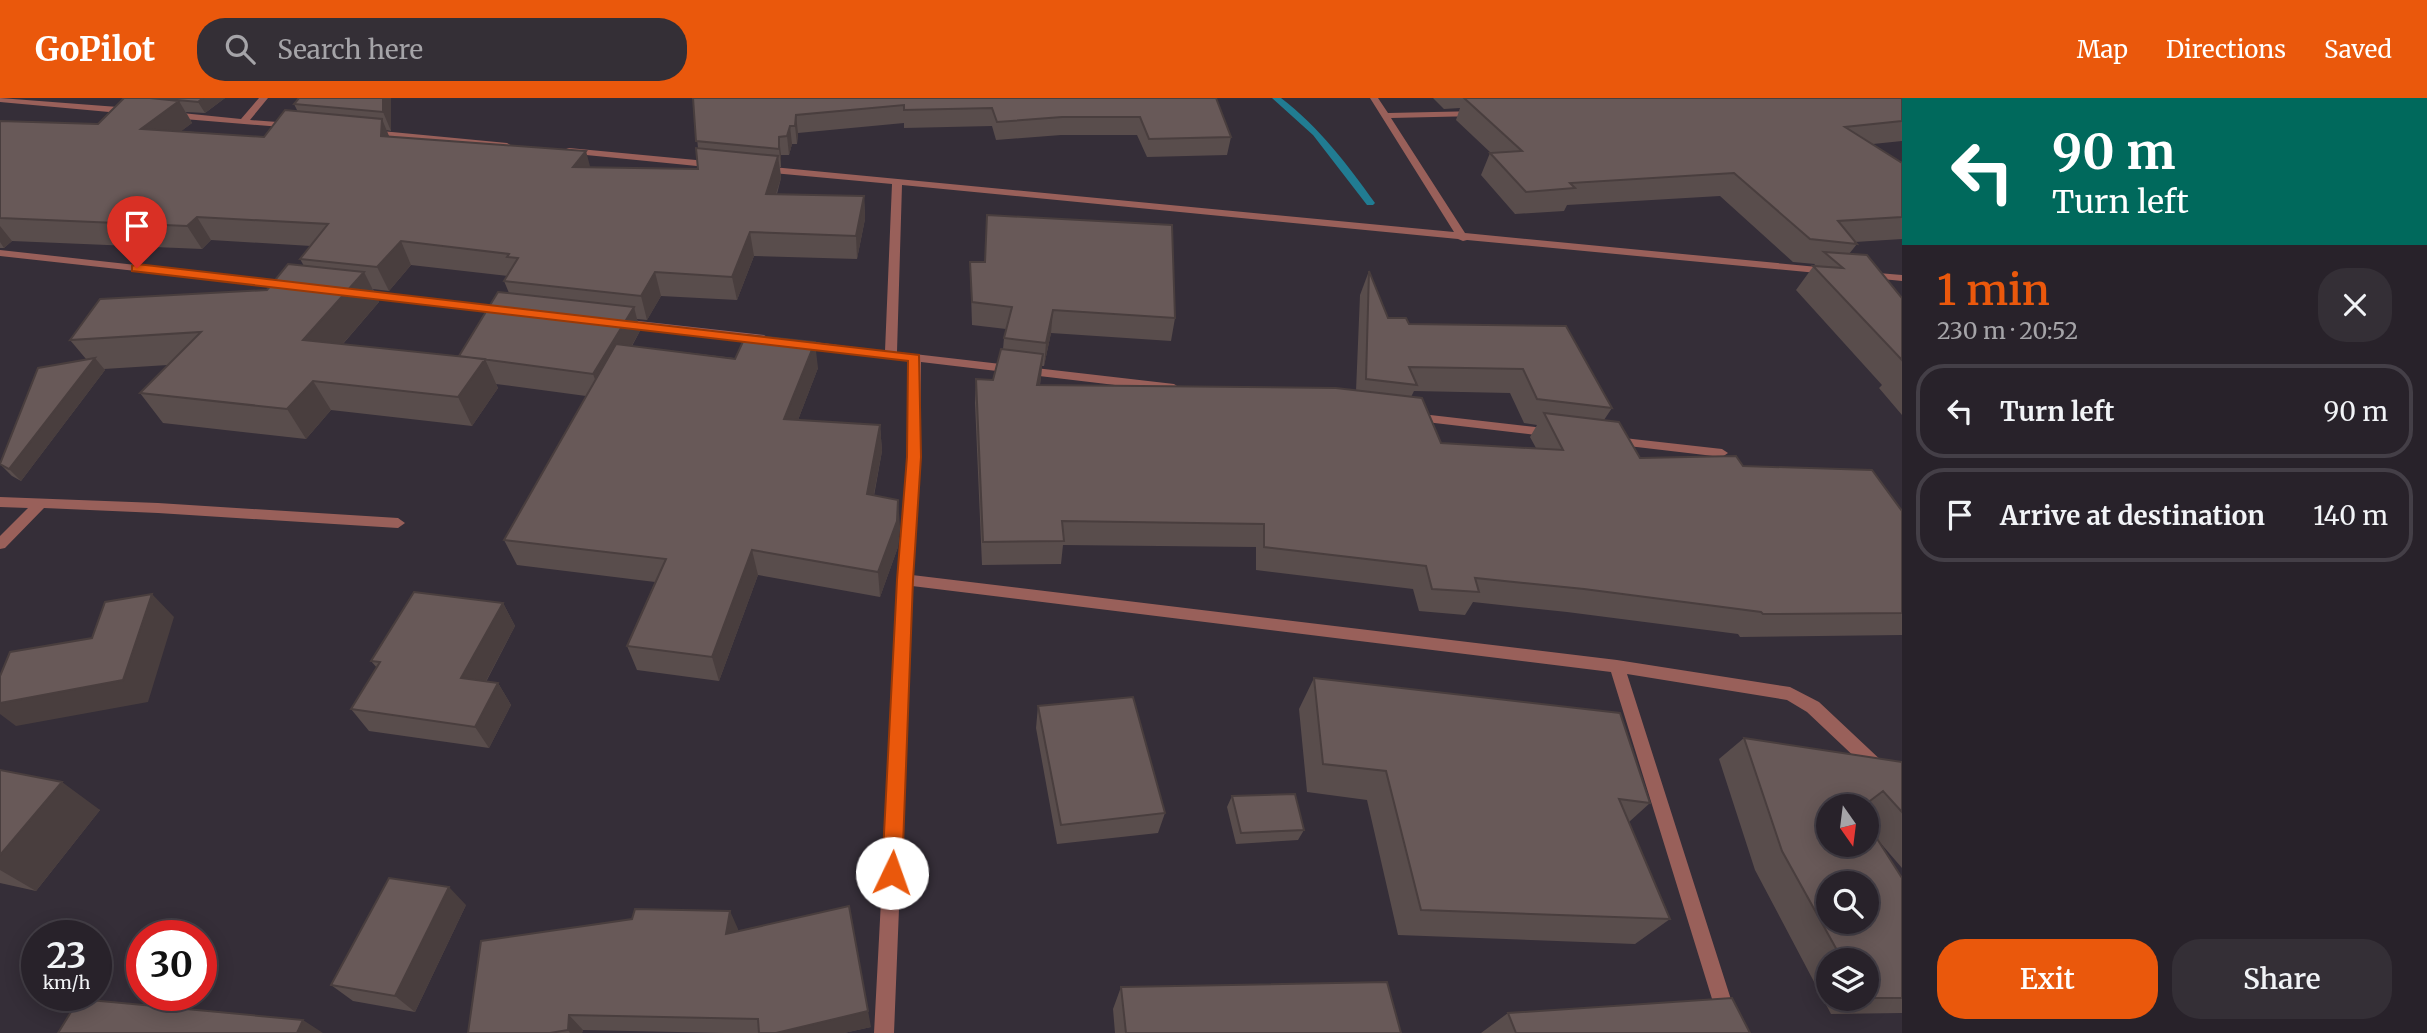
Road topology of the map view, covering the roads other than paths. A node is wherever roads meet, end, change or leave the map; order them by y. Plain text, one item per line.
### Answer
1 (264, 98) edge
2 (1374, 98) edge
3 (0, 99) edge
4 (136, 111) edge
5 (1483, 113) edge
6 (163, 114) edge
7 (1386, 116) junction
8 (244, 121) junction
9 (300, 126) edge
10 (356, 132) edge
11 (522, 147) edge
12 (564, 151) edge
13 (731, 166) edge
14 (745, 167) edge
15 (897, 181) junction
16 (1463, 239) junction
17 (0, 253) edge
18 (1833, 272) edge
19 (1847, 273) edge
20 (1902, 278) edge
21 (301, 286) edge
22 (342, 291) edge
23 (520, 311) edge
24 (601, 320) edge
25 (891, 355) junction
26 (915, 358) junction
27 (1189, 390) edge
28 (1394, 414) edge
29 (1572, 435) edge
30 (1599, 439) edge
31 (1722, 453) edge
32 (0, 502) edge
33 (39, 505) junction
34 (398, 523) dead end
35 (0, 544) edge
36 (905, 580) junction
37 (1617, 666) junction
38 (1902, 791) edge
39 (884, 1033) edge
40 (1736, 1033) edge

1 - 8 street
2 - 7 street
3 - 4 street
5 - 7 street
6 - 8 street
7 - 16 street
8 - 9 street
10 - 11 street
12 - 13 street
14 - 15 street
15 - 16 street
15 - 25 street
16 - 18 street
17 - 21 street
19 - 20 street
22 - 23 street
24 - 25 street
25 - 26 street
26 - 27 street
26 - 36 street
28 - 29 street
30 - 31 street
32 - 33 street
33 - 34 street
33 - 35 street
36 - 37 street
36 - 39 street
37 - 38 street
37 - 40 street

